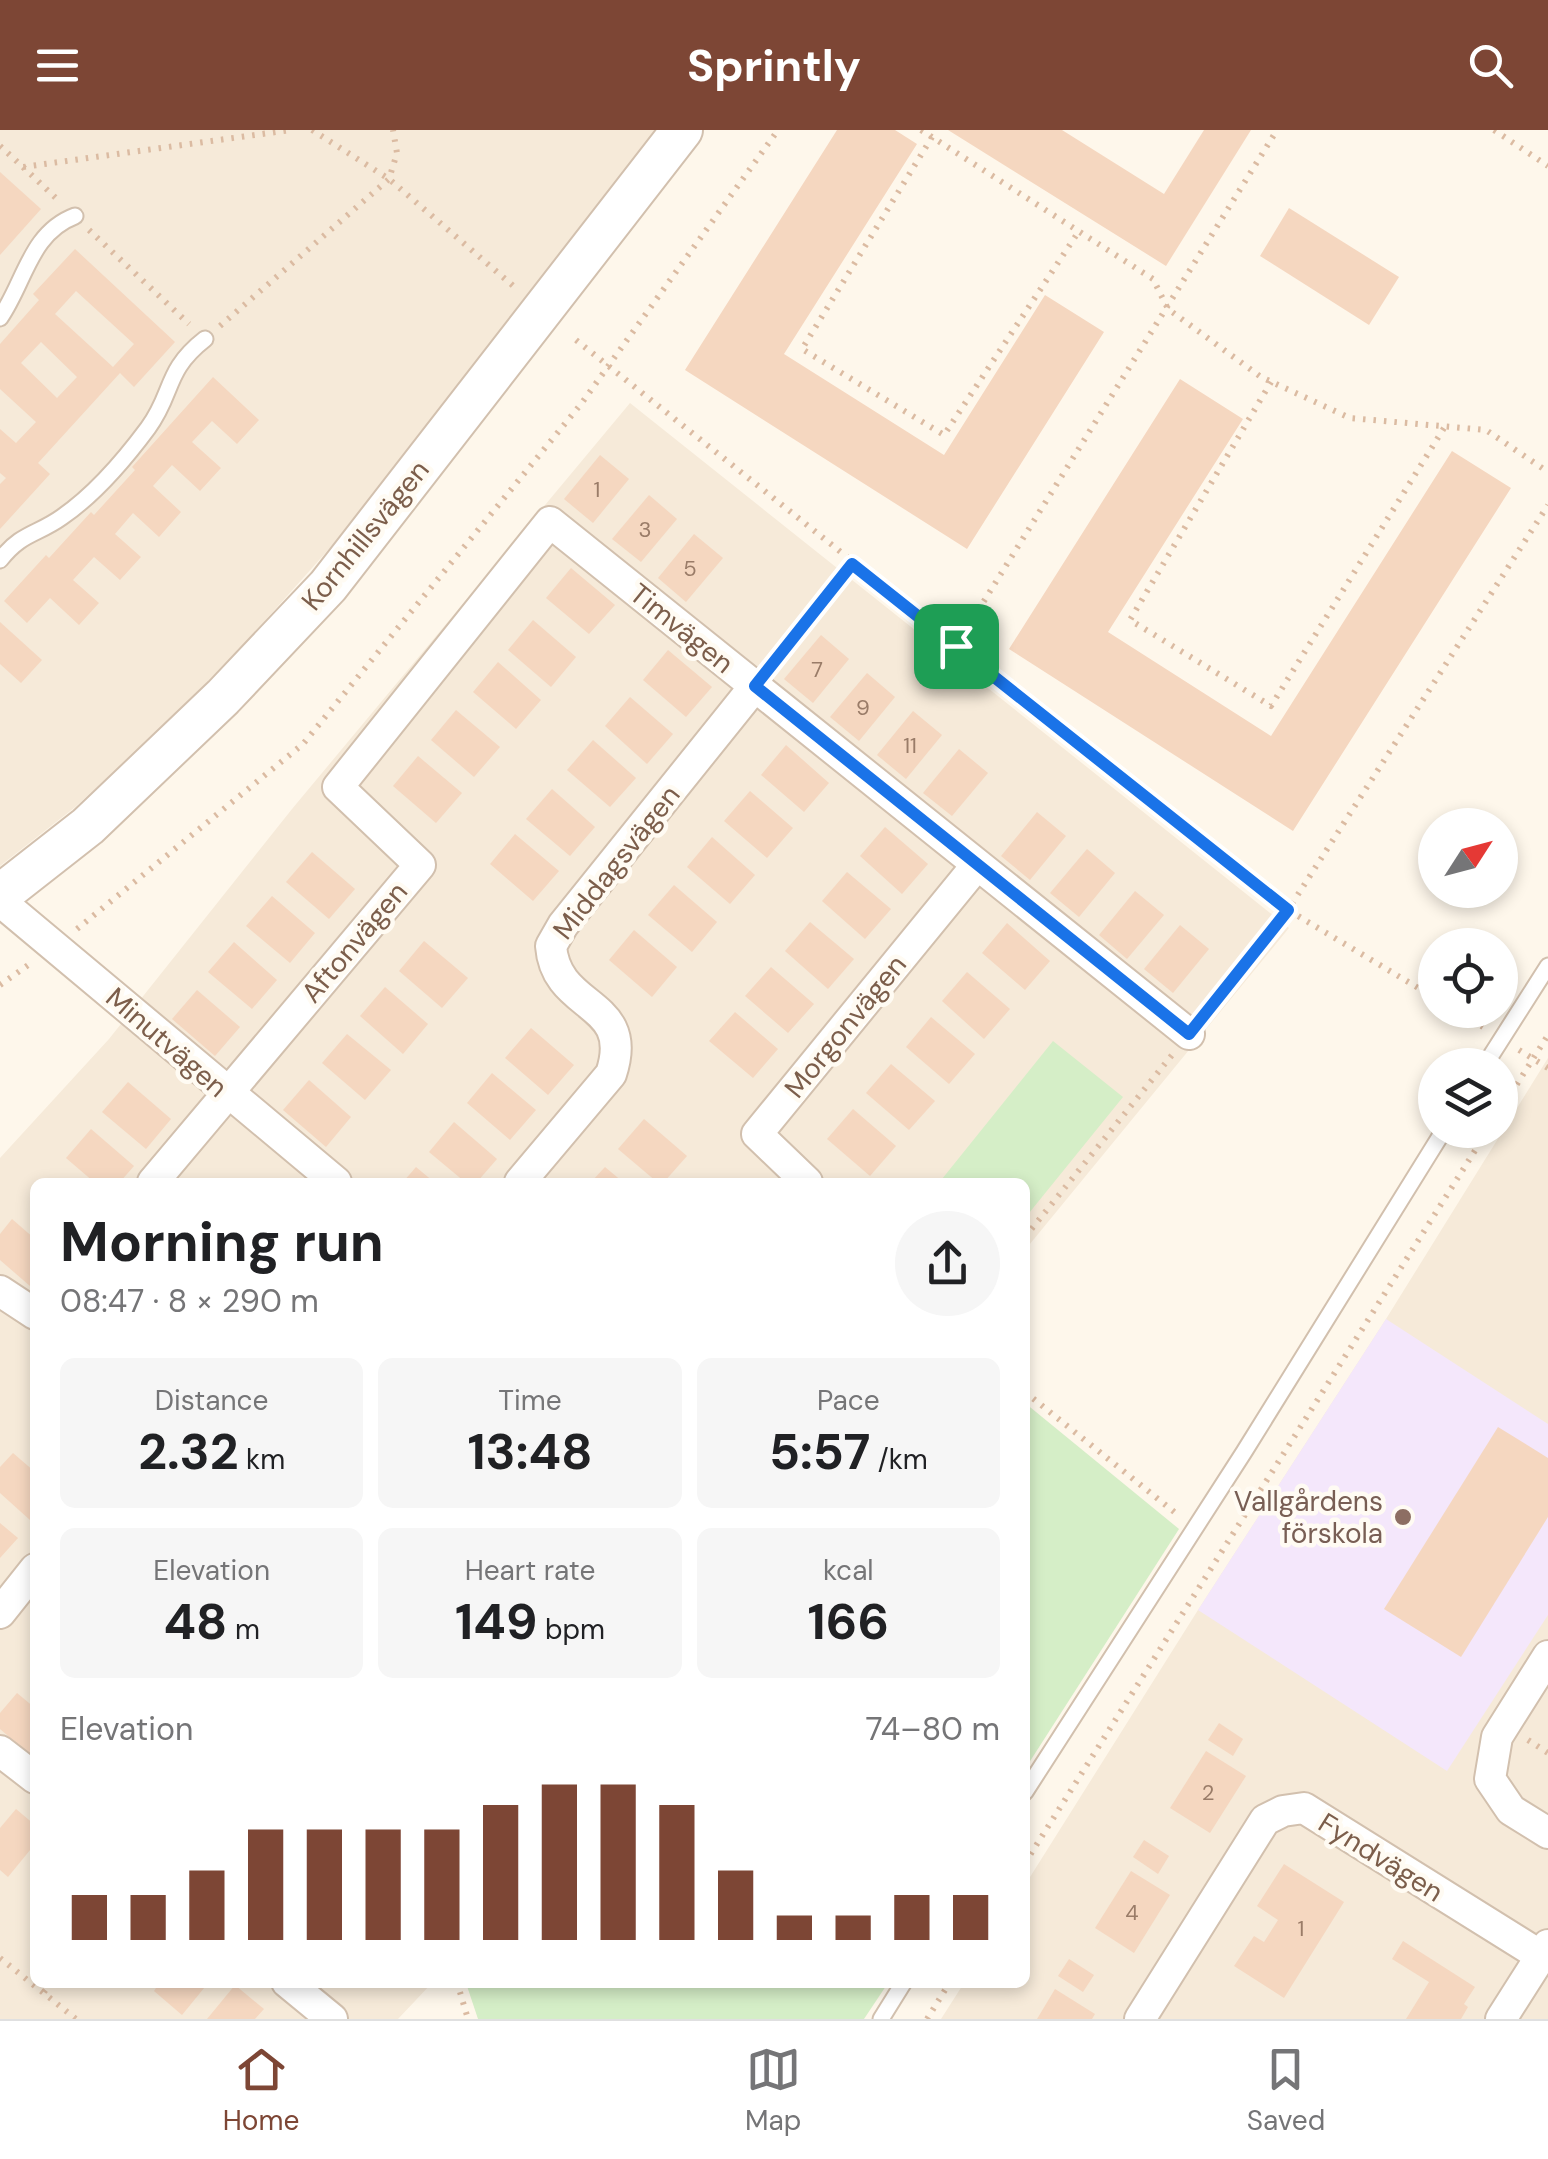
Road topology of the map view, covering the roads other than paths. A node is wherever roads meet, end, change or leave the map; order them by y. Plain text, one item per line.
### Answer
1 (682, 130) edge
2 (75, 216) road end
3 (0, 318) edge
4 (205, 340) road end
5 (550, 522) joint
6 (0, 560) edge
7 (755, 686) junction
8 (977, 864) junction
9 (0, 898) edge
10 (1548, 966) edge
11 (1189, 1034) road end
12 (1495, 1048) edge
13 (228, 1094) junction
14 (1433, 1148) edge
15 (156, 1178) edge
16 (331, 1178) edge
17 (523, 1178) edge
18 (803, 1178) edge
19 (0, 1291) edge
20 (30, 1311) edge
21 (30, 1575) edge
22 (0, 1613) edge
23 (1548, 1656) edge
24 (0, 1751) edge
25 (30, 1774) edge
26 (1030, 1784) edge
27 (1548, 1832) edge
28 (1544, 1951) edge
29 (294, 1988) edge
30 (900, 1988) edge
31 (332, 2019) edge
32 (880, 2019) edge
33 (1140, 2019) edge
34 (1502, 2019) edge

1 - 9 street, Kornhillsvägen
2 - 3 lane
4 - 6 lane
5 - 7 street, Timvägen
5 - 13 street, Aftonvägen
7 - 8 street, Timvägen
7 - 17 street, Middagsvägen
8 - 11 street, Timvägen
8 - 18 street, Morgonvägen
9 - 13 street, Minutvägen
10 - 12 lane
13 - 15 street, Aftonvägen
13 - 16 street, Minutvägen
14 - 26 lane
19 - 20 street
21 - 22 street
23 - 27 street
24 - 25 street
28 - 33 street, Fyndvägen
28 - 34 street
29 - 31 street
30 - 32 lane

